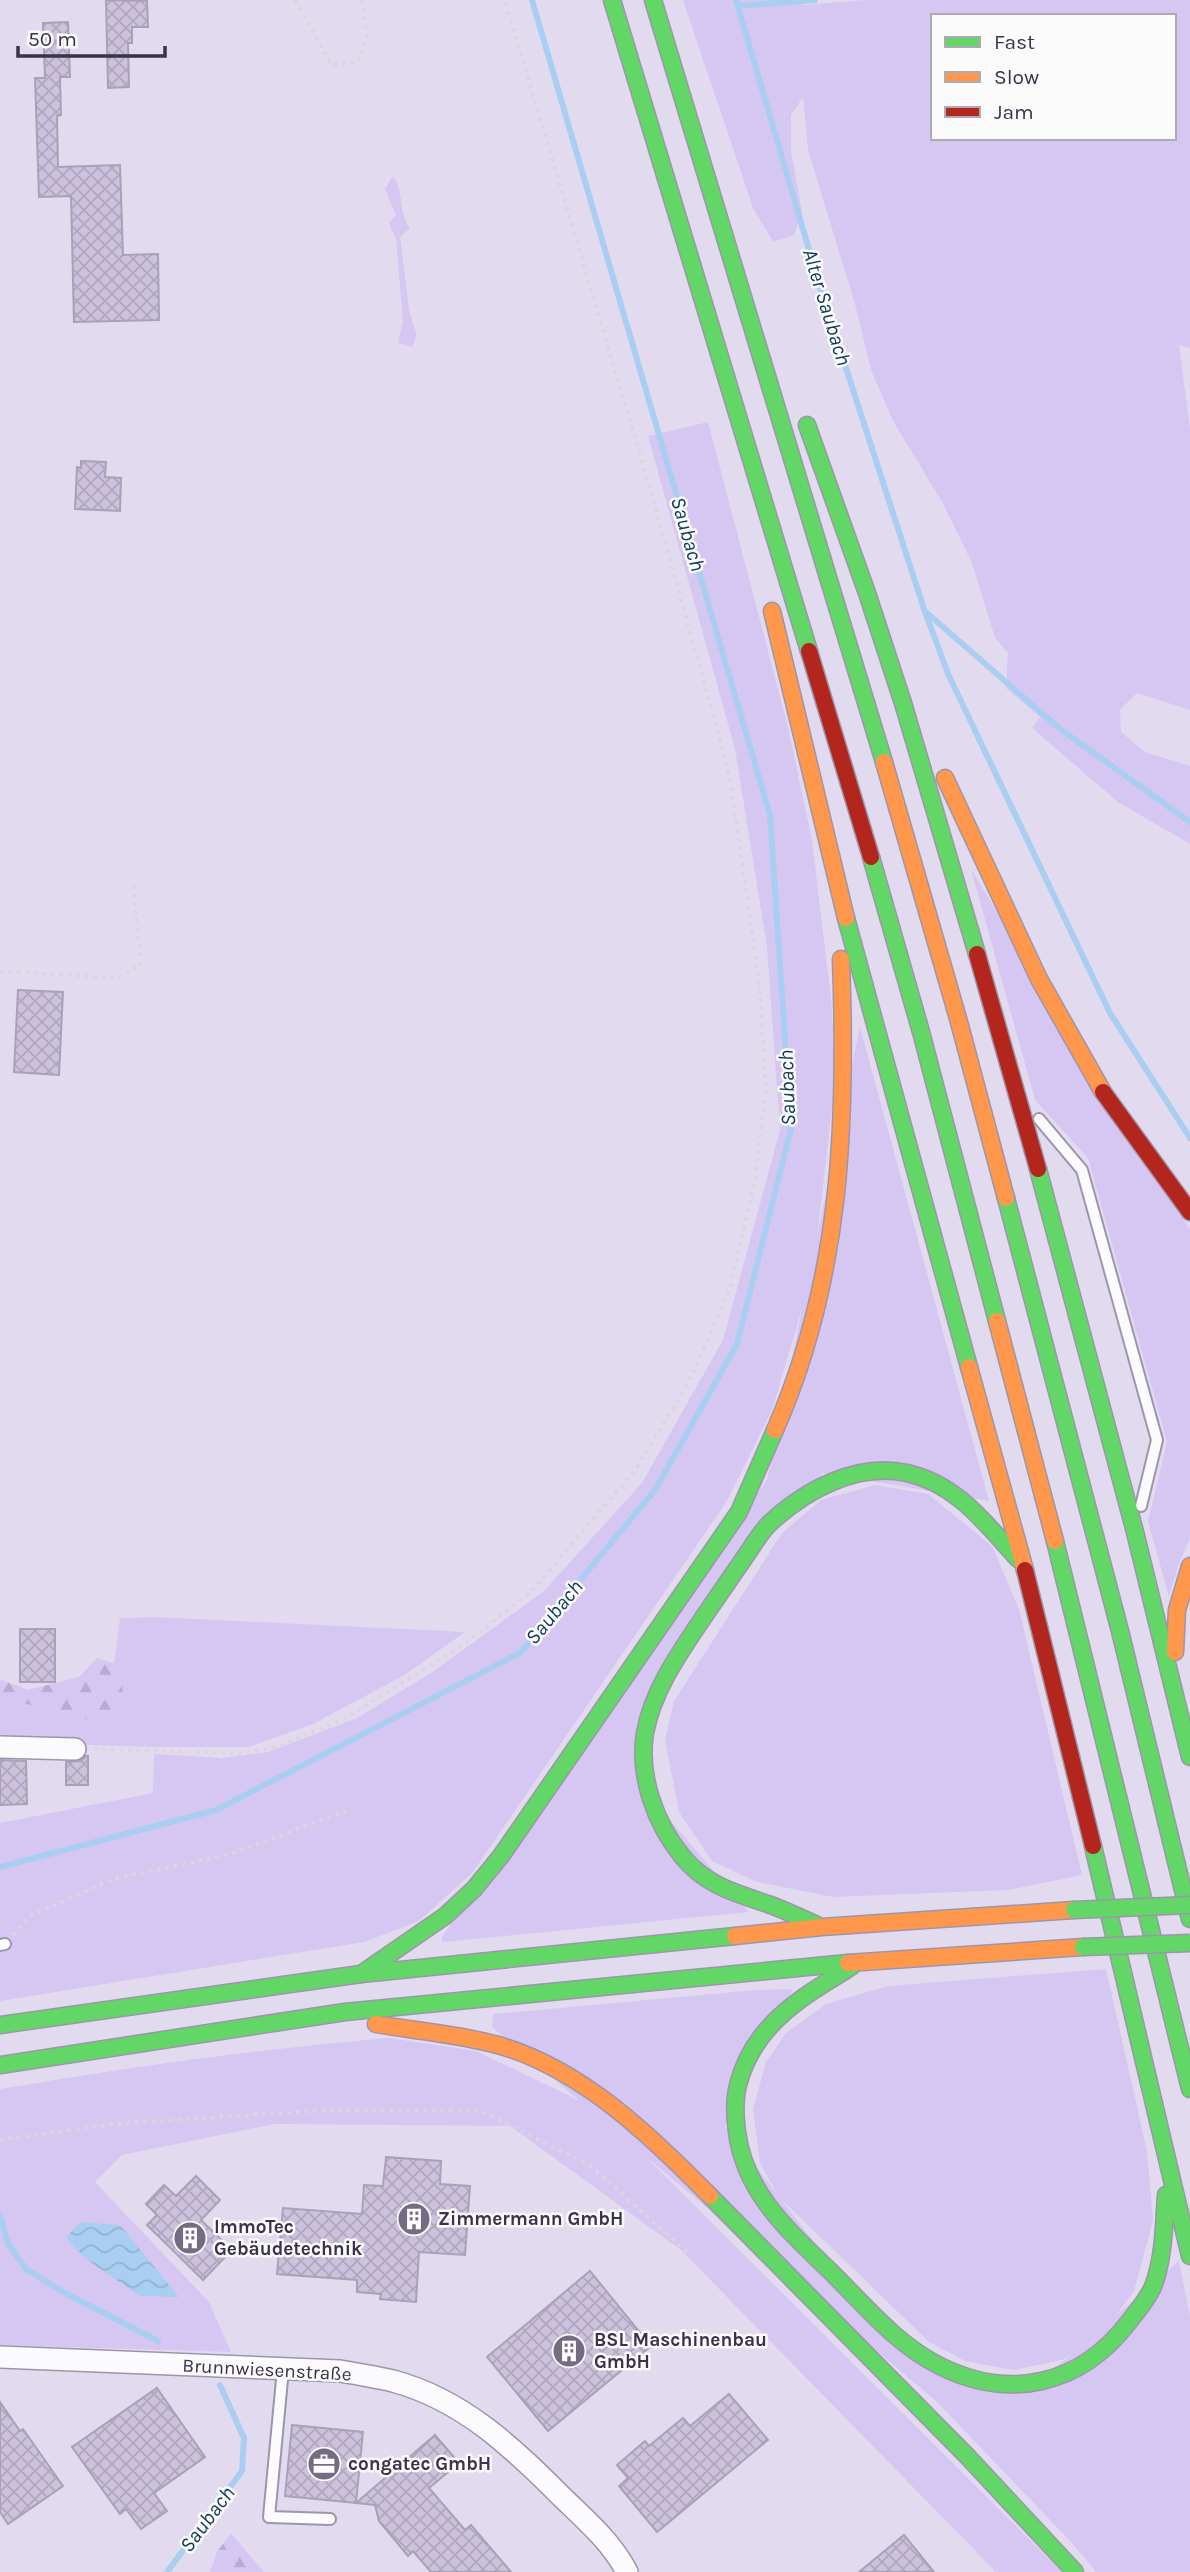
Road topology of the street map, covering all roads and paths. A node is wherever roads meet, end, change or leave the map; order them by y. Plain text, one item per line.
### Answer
1 (295, 0) edge
2 (362, 0) edge
3 (505, 0) edge
4 (612, 0) edge
5 (653, 0) edge
6 (717, 211) junction
7 (753, 270) dead end
8 (803, 415) dead end
9 (778, 547) junction
10 (903, 703) junction
11 (133, 881) dead end
12 (839, 894) junction
13 (0, 971) edge
14 (1019, 1096) junction
15 (1190, 1212) edge
16 (1135, 1532) junction
17 (1024, 1566) junction
18 (1190, 1566) edge
19 (1175, 1693) junction
20 (0, 1747) edge
21 (75, 1749) joint
22 (1190, 1757) edge
23 (348, 1810) dead end
24 (1190, 1905) edge
25 (1190, 1919) edge
26 (822, 1927) junction
27 (1190, 1943) edge
28 (2, 1945) edge
29 (859, 1962) junction
30 (361, 1974) junction
31 (345, 2012) junction
32 (0, 2025) edge
33 (0, 2065) edge
34 (1190, 2089) edge
35 (0, 2140) edge
36 (1169, 2167) junction
37 (690, 2255) dead end
38 (1190, 2256) edge
39 (0, 2357) edge
40 (283, 2369) junction
41 (330, 2519) dead end
42 (627, 2572) edge
43 (1075, 2572) edge

1 - 2 path
3 - 21 path
4 - 9 highway
5 - 6 highway
6 - 7 highway
6 - 25 highway
8 - 10 highway
9 - 12 highway
9 - 34 highway
10 - 14 highway
10 - 15 highway
11 - 13 path
12 - 17 highway
12 - 30 highway
14 - 16 highway
14 - 16 lane
16 - 19 highway
17 - 26 highway
17 - 36 highway
18 - 19 highway
19 - 22 highway
20 - 21 street
23 - 28 path
24 - 26 highway, bridge
26 - 30 highway
27 - 29 highway, bridge
29 - 31 highway
29 - 36 highway
30 - 32 highway
31 - 33 highway
31 - 43 highway
35 - 37 path
36 - 38 highway
39 - 40 street, Brunnwiesenstraße
40 - 41 lane
40 - 42 street, Brunnwiesenstraße

